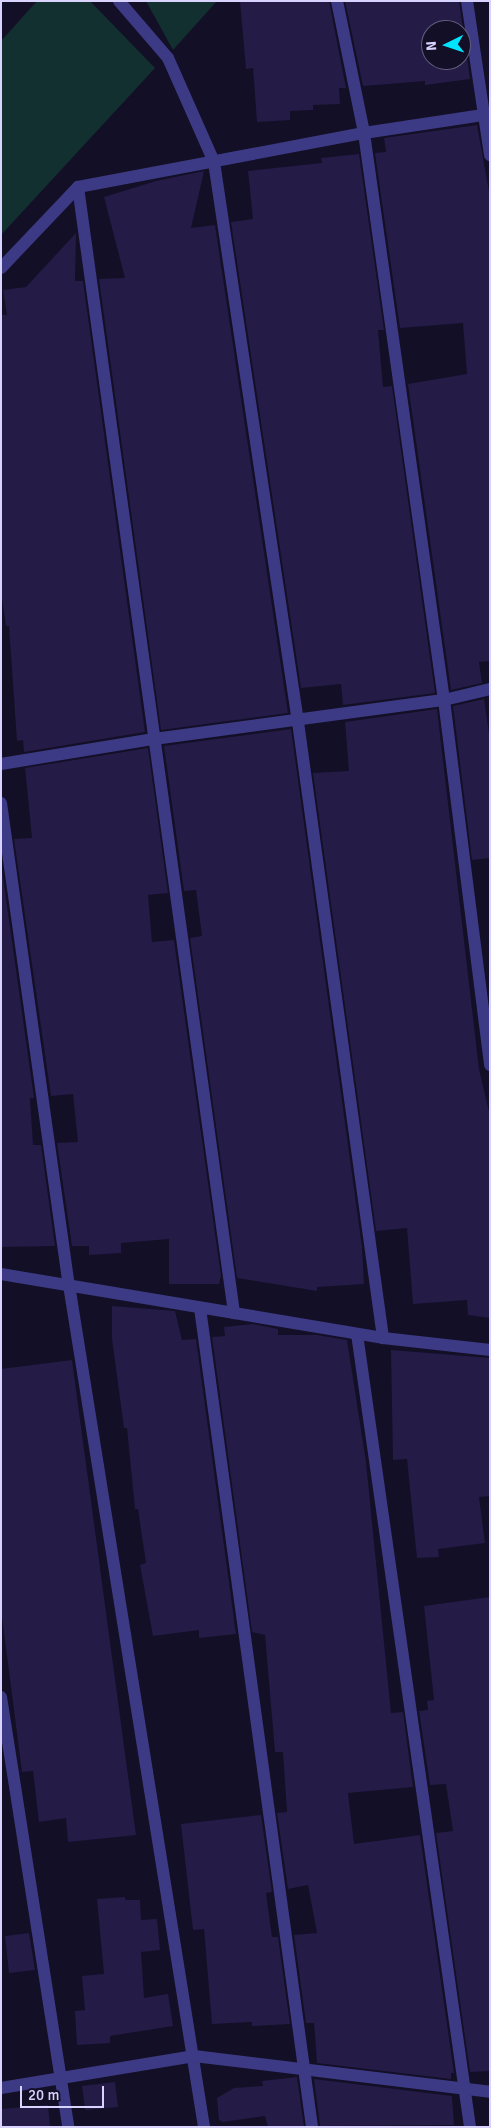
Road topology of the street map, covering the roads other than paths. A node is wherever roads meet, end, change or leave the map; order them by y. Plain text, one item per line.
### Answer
1 (119, 1) edge
2 (337, 1) edge
3 (467, 1) edge
4 (487, 114) edge
5 (364, 133) junction
6 (490, 155) edge
7 (214, 162) junction
8 (78, 187) junction
9 (1, 268) edge
10 (490, 689) edge
11 (444, 700) junction
12 (298, 722) junction
13 (154, 739) junction
14 (1, 764) edge
15 (1, 803) edge
16 (490, 1065) edge
17 (1, 1274) edge
18 (69, 1285) junction
19 (200, 1308) junction
20 (234, 1313) junction
21 (357, 1334) junction
22 (383, 1338) junction
23 (490, 1350) edge
24 (1, 1697) edge
25 (194, 2056) junction
26 (302, 2069) junction
27 (60, 2079) junction
28 (1, 2088) edge
29 (465, 2089) junction
30 (490, 2092) edge
31 (68, 2127) edge
32 (204, 2127) edge
33 (312, 2127) edge
34 (470, 2127) edge

1 - 7 street
2 - 5 street
3 - 4 street
4 - 5 street
4 - 6 street
5 - 7 street
5 - 11 street
7 - 8 street
7 - 12 street
8 - 9 street
8 - 13 street
10 - 11 street
11 - 12 street
11 - 16 street
12 - 13 street
12 - 22 street
13 - 14 street
13 - 20 street
15 - 18 street
17 - 18 street
18 - 19 street
18 - 25 street
19 - 20 street
19 - 26 street
20 - 21 street
21 - 22 street
21 - 29 street
22 - 23 street
24 - 27 street
25 - 26 street
25 - 27 street
25 - 32 street
26 - 29 street
26 - 33 street
27 - 28 street
27 - 31 street
29 - 30 street
29 - 34 street

